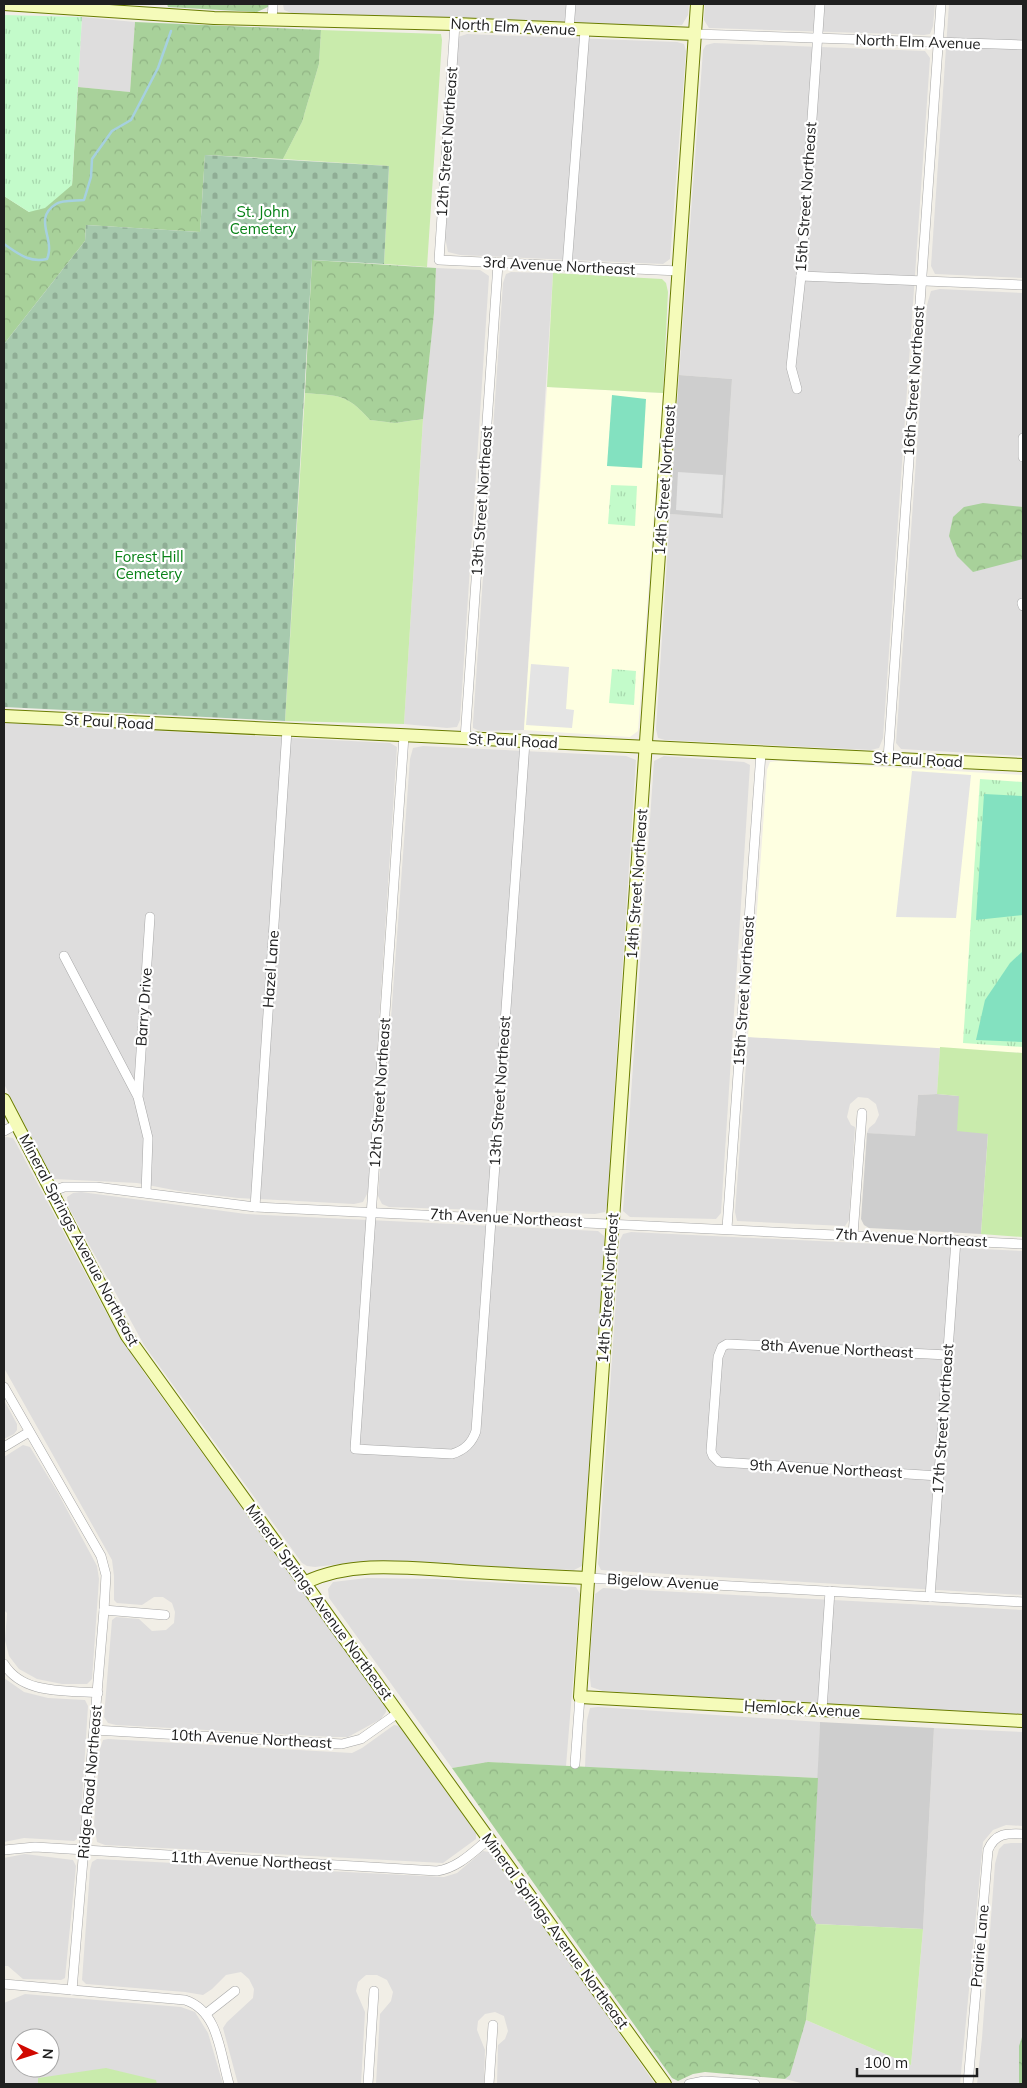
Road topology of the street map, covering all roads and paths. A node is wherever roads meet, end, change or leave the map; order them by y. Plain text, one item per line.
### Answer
1 (4, 4) edge
2 (273, 4) edge
3 (571, 4) edge
4 (697, 4) edge
5 (820, 4) edge
6 (941, 4) edge
7 (272, 20) junction
8 (455, 24) junction
9 (569, 30) junction
10 (585, 30) junction
11 (695, 34) junction
12 (817, 38) junction
13 (938, 42) junction
14 (1023, 46) edge
15 (438, 260) joint
16 (498, 264) junction
17 (567, 266) junction
18 (679, 271) junction
19 (801, 276) junction
20 (921, 281) junction
21 (1023, 285) edge
22 (797, 389) dead end
23 (1023, 438) edge
24 (1023, 457) edge
25 (4, 716) edge
26 (287, 730) junction
27 (404, 736) junction
28 (465, 739) junction
29 (525, 742) junction
30 (646, 748) junction
31 (761, 753) junction
32 (888, 759) junction
33 (1023, 765) edge
34 (150, 917) dead end
35 (64, 956) dead end
36 (138, 1097) junction
37 (4, 1100) edge
38 (862, 1113) dead end
39 (17, 1124) junction
40 (4, 1132) edge
41 (51, 1192) junction
42 (146, 1192) junction
43 (255, 1208) junction
44 (372, 1212) junction
45 (492, 1217) junction
46 (613, 1223) junction
47 (727, 1228) junction
48 (853, 1235) junction
49 (956, 1240) junction
50 (1023, 1244) edge
51 (948, 1355) junction
52 (4, 1387) edge
53 (30, 1432) junction
54 (472, 1440) joint
55 (4, 1447) edge
56 (715, 1459) joint
57 (939, 1476) junction
58 (588, 1578) junction
59 (306, 1582) junction
60 (830, 1591) junction
61 (930, 1597) junction
62 (1023, 1602) edge
63 (104, 1610) junction
64 (165, 1615) dead end
65 (4, 1664) edge
66 (98, 1693) junction
67 (580, 1696) junction
68 (822, 1710) junction
69 (398, 1713) junction
70 (1023, 1721) edge
71 (94, 1730) junction
72 (575, 1764) dead end
73 (1023, 1834) edge
74 (489, 1839) junction
75 (4, 1850) edge
76 (84, 1851) junction
77 (4, 1984) edge
78 (72, 1990) junction
79 (235, 1991) dead end
80 (374, 1991) dead end
81 (207, 2013) junction
82 (493, 2025) dead end
83 (229, 2084) edge
84 (368, 2084) edge
85 (489, 2084) edge
86 (665, 2084) edge
87 (689, 2084) edge
88 (755, 2084) edge
89 (968, 2084) edge

1 - 7 street, North Elm Avenue
2 - 7 street
3 - 9 street
4 - 11 street, 14th Street Northeast
5 - 12 street, 15th Street Northeast
6 - 13 street, 16th Street Northeast
7 - 8 street, North Elm Avenue
8 - 9 street, North Elm Avenue
8 - 15 street, 12th Street Northeast
9 - 10 street, North Elm Avenue
10 - 11 street, North Elm Avenue
10 - 17 street
11 - 12 street, North Elm Avenue
11 - 18 street, 14th Street Northeast
12 - 13 street, North Elm Avenue
12 - 19 street, 15th Street Northeast
13 - 14 street, North Elm Avenue
13 - 20 street, 16th Street Northeast
15 - 16 street, 3rd Avenue Northeast
16 - 17 street, 3rd Avenue Northeast
16 - 28 street, 13th Street Northeast
17 - 18 street, 3rd Avenue Northeast
18 - 30 street, 14th Street Northeast
19 - 20 street
19 - 22 street, 15th Street Northeast
20 - 21 street
20 - 32 street, 16th Street Northeast
23 - 24 street
25 - 26 street, St Paul Road
26 - 27 street, St Paul Road
26 - 43 street, Hazel Lane
27 - 28 street, St Paul Road
27 - 44 street, 12th Street Northeast
28 - 29 street, St Paul Road
29 - 30 street, St Paul Road
29 - 45 street, 13th Street Northeast
30 - 31 street, St Paul Road
30 - 46 street, 14th Street Northeast
31 - 32 street, St Paul Road
31 - 47 street, 15th Street Northeast
32 - 33 street, St Paul Road
34 - 36 street, Barry Drive
35 - 36 street, Barry Drive
36 - 42 street, Barry Drive
37 - 39 street, Mineral Springs Avenue Northeast
38 - 48 street
39 - 40 street
39 - 41 street, Mineral Springs Avenue Northeast
41 - 42 street, 7th Avenue Northeast
41 - 59 street, Mineral Springs Avenue Northeast
42 - 43 street, 7th Avenue Northeast
43 - 44 street, 7th Avenue Northeast
44 - 45 street, 7th Avenue Northeast
44 - 54 street, 12th Street Northeast
45 - 46 street, 7th Avenue Northeast
45 - 54 street, 13th Street Northeast
46 - 47 street, 7th Avenue Northeast
46 - 58 street, 14th Street Northeast
47 - 48 street, 7th Avenue Northeast
48 - 49 street, 7th Avenue Northeast
49 - 50 street, 7th Avenue Northeast
49 - 51 street, 17th Street Northeast
51 - 56 street, 8th Avenue Northeast
51 - 57 street, 17th Street Northeast
52 - 53 street, Ridge Road Northeast
53 - 55 street
53 - 63 street, Ridge Road Northeast
56 - 57 street, 9th Avenue Northeast
57 - 61 street, 17th Street Northeast
58 - 59 street, Bigelow Avenue
58 - 60 street, Bigelow Avenue
58 - 67 street, 14th Street Northeast
59 - 69 street, Mineral Springs Avenue Northeast
60 - 61 street, Bigelow Avenue
60 - 68 street
61 - 62 street, Bigelow Avenue
63 - 64 street
63 - 66 street, Ridge Road Northeast
65 - 66 street
66 - 71 street, Ridge Road Northeast
67 - 68 street, Hemlock Avenue
67 - 72 street, 14th Street Northeast
68 - 70 street, Hemlock Avenue
69 - 71 street, 10th Avenue Northeast
69 - 74 street, Mineral Springs Avenue Northeast
71 - 76 street, Ridge Road Northeast
73 - 89 street, Prairie Lane
74 - 76 street, 11th Avenue Northeast
74 - 86 street, Mineral Springs Avenue Northeast
75 - 76 street, 11th Avenue Northeast
76 - 78 street, Ridge Road Northeast
77 - 78 street
78 - 81 street
79 - 81 street
80 - 84 street
81 - 83 street
82 - 85 street
87 - 88 street

